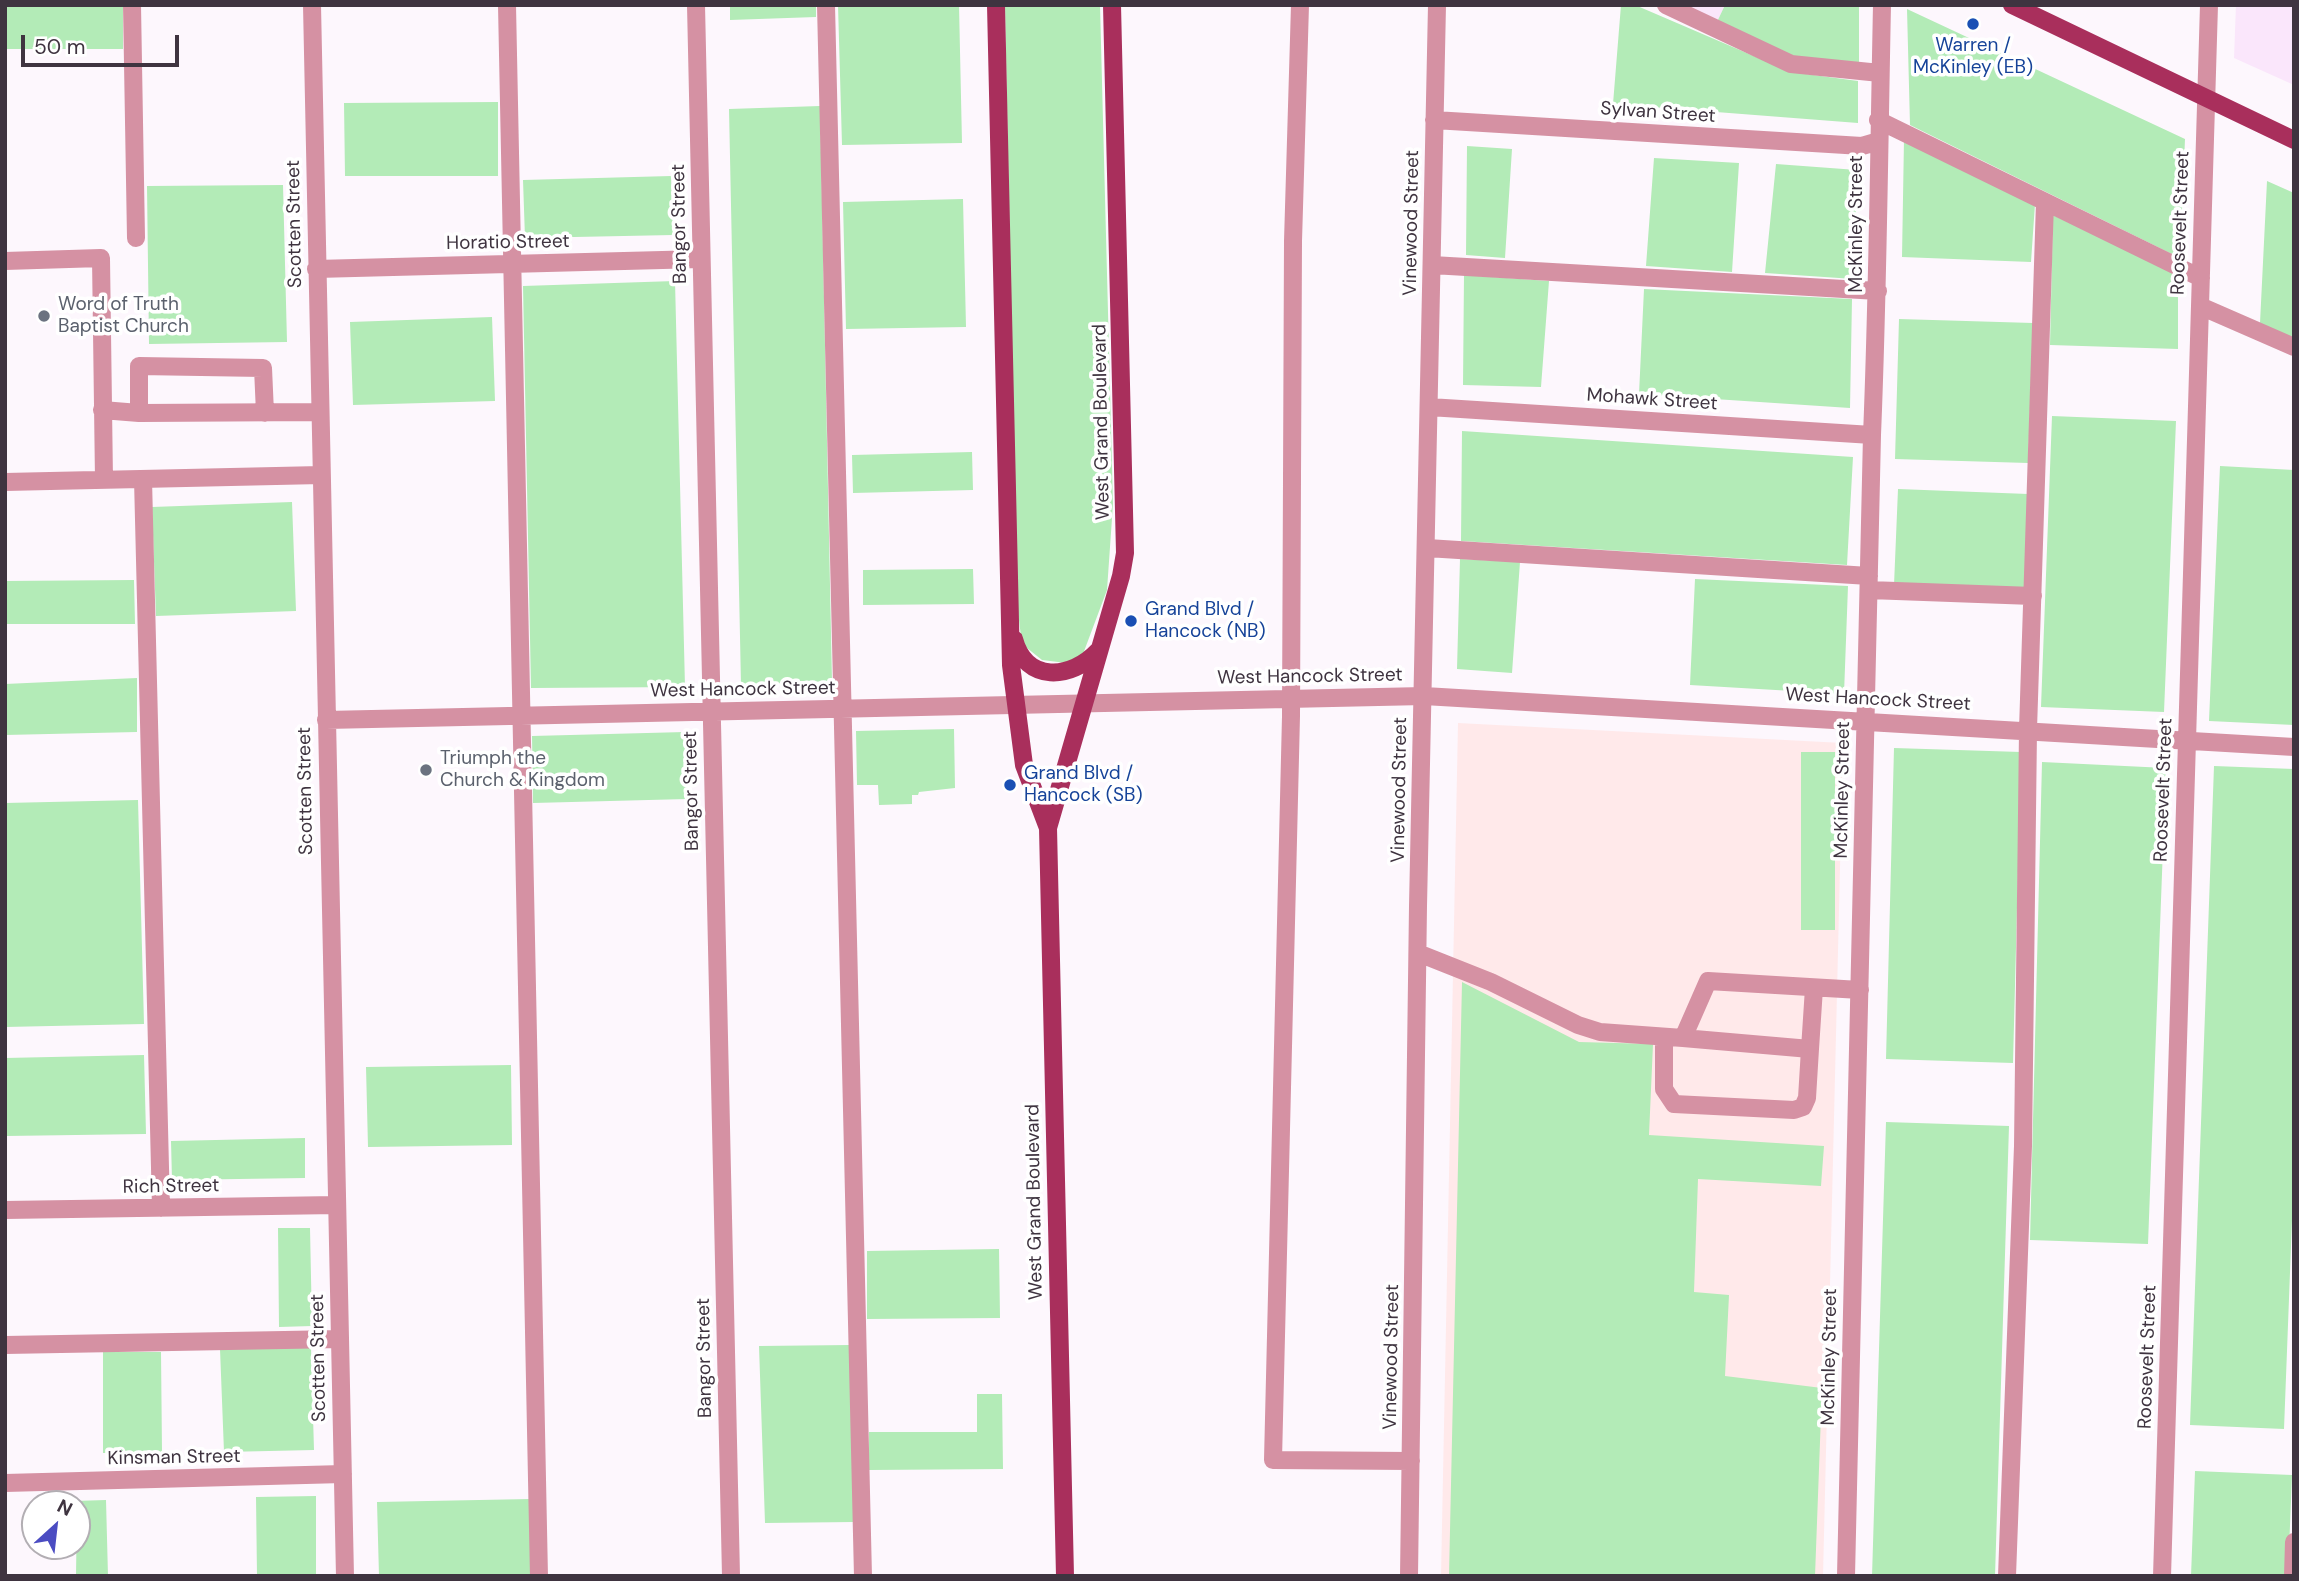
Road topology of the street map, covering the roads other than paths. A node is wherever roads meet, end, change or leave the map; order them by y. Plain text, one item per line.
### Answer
1 (132, 5) edge
2 (312, 5) edge
3 (507, 5) edge
4 (696, 5) edge
5 (826, 5) edge
6 (996, 5) edge
7 (1112, 5) edge
8 (1300, 5) edge
9 (1437, 5) edge
10 (1666, 5) edge
11 (1882, 5) edge
12 (2012, 5) edge
13 (2209, 5) edge
14 (1880, 73) junction
15 (2206, 98) junction
16 (1434, 120) junction
17 (1878, 120) junction
18 (2294, 140) edge
19 (1879, 141) junction
20 (2045, 202) junction
21 (136, 238) dead end
22 (701, 260) junction
23 (5, 261) edge
24 (513, 264) junction
25 (1432, 265) junction
26 (316, 269) junction
27 (2201, 278) junction
28 (1878, 291) junction
29 (2200, 306) junction
30 (2294, 347) edge
31 (1429, 407) junction
32 (102, 411) junction
33 (319, 412) junction
34 (139, 413) junction
35 (265, 413) junction
36 (1872, 435) junction
37 (321, 475) junction
38 (143, 479) junction
39 (104, 480) junction
40 (5, 482) edge
41 (1427, 548) junction
42 (1869, 583) junction
43 (2033, 596) junction
44 (1010, 622) junction
45 (1100, 647) junction
46 (1424, 696) junction
47 (1292, 699) junction
48 (1084, 703) junction
49 (1016, 704) junction
50 (844, 708) junction
51 (711, 711) junction
52 (521, 716) junction
53 (326, 720) junction
54 (1866, 720) junction
55 (2028, 730) junction
56 (2187, 740) junction
57 (2294, 747) edge
58 (1048, 828) junction
59 (1418, 953) junction
60 (1814, 988) junction
61 (1860, 990) junction
62 (1664, 1038) junction
63 (1684, 1038) junction
64 (1810, 1049) junction
65 (337, 1205) junction
66 (161, 1208) junction
67 (5, 1210) edge
68 (340, 1339) junction
69 (5, 1345) edge
70 (1411, 1461) junction
71 (343, 1474) junction
72 (5, 1483) edge
73 (2294, 1542) edge
74 (345, 1576) edge
75 (539, 1576) edge
76 (731, 1576) edge
77 (863, 1576) edge
78 (1065, 1576) edge
79 (1409, 1576) edge
80 (1846, 1576) edge
81 (2007, 1576) edge
82 (2162, 1576) edge
83 (2293, 1576) edge

1 - 21 street
2 - 26 street, Scotten Street
3 - 24 street
4 - 22 street, Bangor Street
5 - 50 street
6 - 44 main road, West Grand Boulevard
7 - 45 main road, West Grand Boulevard
8 - 47 street
9 - 16 street, Vinewood Street
10 - 14 street
11 - 14 street, McKinley Street
12 - 15 main road
13 - 15 street, Roosevelt Street
14 - 17 street, McKinley Street
15 - 18 main road
15 - 27 street, Roosevelt Street
16 - 19 street, Sylvan Street
16 - 25 street, Vinewood Street
17 - 19 street, McKinley Street
17 - 20 street
19 - 28 street, McKinley Street
20 - 27 street
20 - 43 street
22 - 24 street, Horatio Street
22 - 51 street, Bangor Street
23 - 32 street
24 - 26 street, Horatio Street
24 - 52 street
25 - 28 street
25 - 31 street, Vinewood Street
26 - 33 street, Scotten Street
27 - 29 street, Roosevelt Street
28 - 36 street, McKinley Street
29 - 30 street
29 - 56 street, Roosevelt Street
31 - 36 street, Mohawk Street
31 - 41 street, Vinewood Street
32 - 34 street
32 - 39 street
33 - 35 street
33 - 37 street, Scotten Street
34 - 35 street
34 - 35 street
36 - 42 street, McKinley Street
37 - 38 street
37 - 53 street, Scotten Street
38 - 39 street
38 - 66 street
39 - 40 street
41 - 42 street
41 - 46 street, Vinewood Street
42 - 43 street
42 - 54 street, McKinley Street
43 - 55 street
44 - 45 main road
44 - 49 main road, West Grand Boulevard
45 - 48 main road, West Grand Boulevard
46 - 47 street, West Hancock Street
46 - 54 street, West Hancock Street
46 - 59 street, Vinewood Street
47 - 48 street, West Hancock Street
47 - 70 street
48 - 49 street, West Hancock Street
48 - 58 main road, West Grand Boulevard
49 - 50 street, West Hancock Street
49 - 58 main road, West Grand Boulevard
50 - 51 street, West Hancock Street
50 - 77 street
51 - 52 street, West Hancock Street
51 - 76 street, Bangor Street
52 - 53 street, West Hancock Street
52 - 75 street
53 - 65 street, Scotten Street
54 - 55 street, West Hancock Street
54 - 61 street, McKinley Street
55 - 56 street, West Hancock Street
55 - 81 street
56 - 57 street, West Hancock Street
56 - 82 street, Roosevelt Street
58 - 78 main road, West Grand Boulevard
59 - 62 street
59 - 70 street, Vinewood Street
60 - 61 street
60 - 63 street
60 - 64 street
61 - 80 street, McKinley Street
62 - 63 street
62 - 64 street
63 - 64 street
65 - 66 street, Rich Street
65 - 68 street, Scotten Street
66 - 67 street, Rich Street
68 - 69 street
68 - 71 street, Scotten Street
70 - 79 street, Vinewood Street
71 - 72 street, Kinsman Street
71 - 74 street, Scotten Street
73 - 83 street

